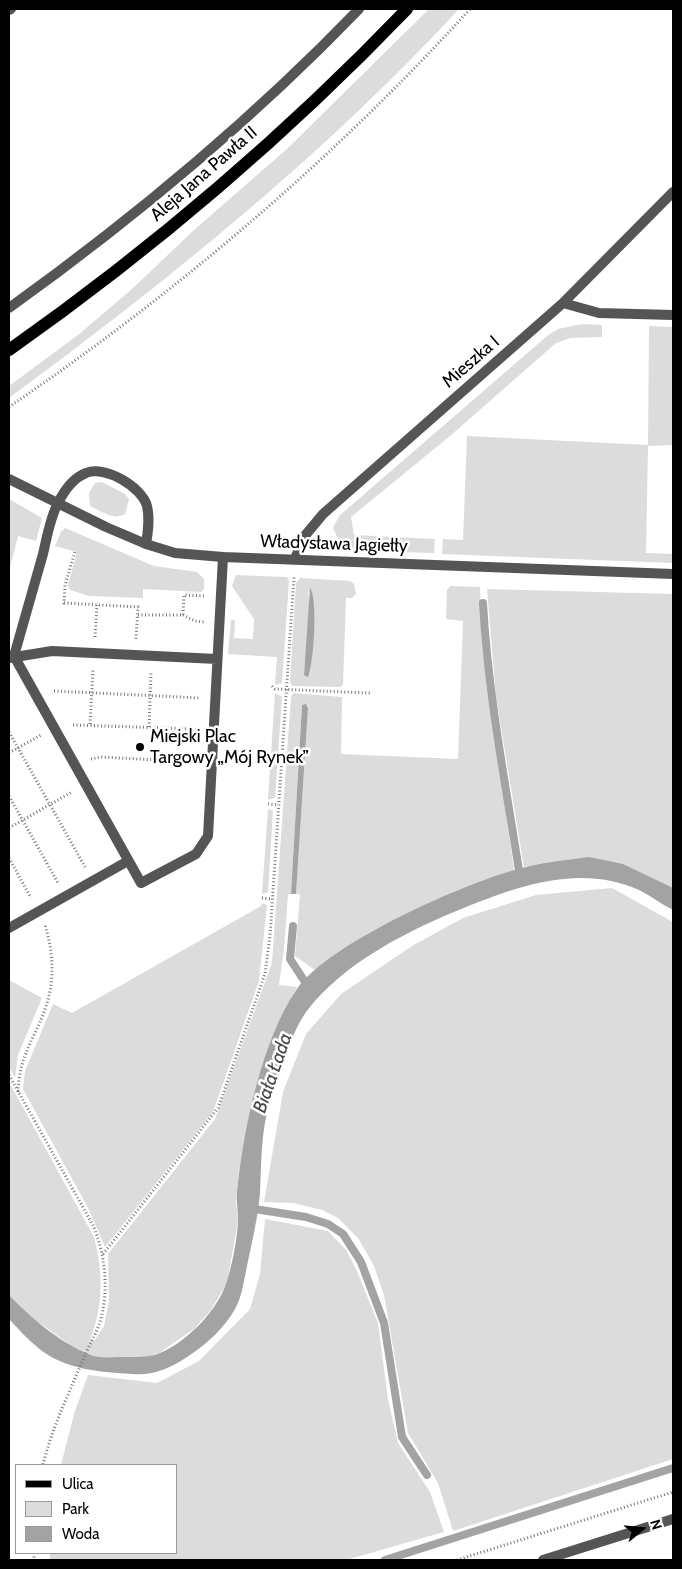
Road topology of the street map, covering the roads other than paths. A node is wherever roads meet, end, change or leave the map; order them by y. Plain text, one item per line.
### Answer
1 (359, 9) edge
2 (407, 9) edge
3 (673, 192) edge
4 (563, 303) junction
5 (9, 308) edge
6 (673, 315) edge
7 (9, 350) edge
8 (9, 478) edge
9 (58, 504) junction
10 (146, 544) junction
11 (223, 557) junction
12 (296, 559) junction
13 (673, 574) edge
14 (12, 657) edge
15 (217, 659) junction
16 (128, 861) junction
17 (9, 928) edge
18 (673, 1519) edge
19 (543, 1560) edge

1 - 5 street
2 - 7 main road, Aleja Jana Pawła II
3 - 4 street, Mieszka I
4 - 6 street
4 - 12 street, Mieszka I
8 - 9 street, Władysława Jagiełły
9 - 10 street, Władysława Jagiełły
9 - 10 street
9 - 14 street
10 - 11 street, Władysława Jagiełły
11 - 12 street, Władysława Jagiełły
11 - 15 street
12 - 13 street, Władysława Jagiełły
14 - 15 street
14 - 16 street
15 - 16 street
16 - 17 street
18 - 19 street

